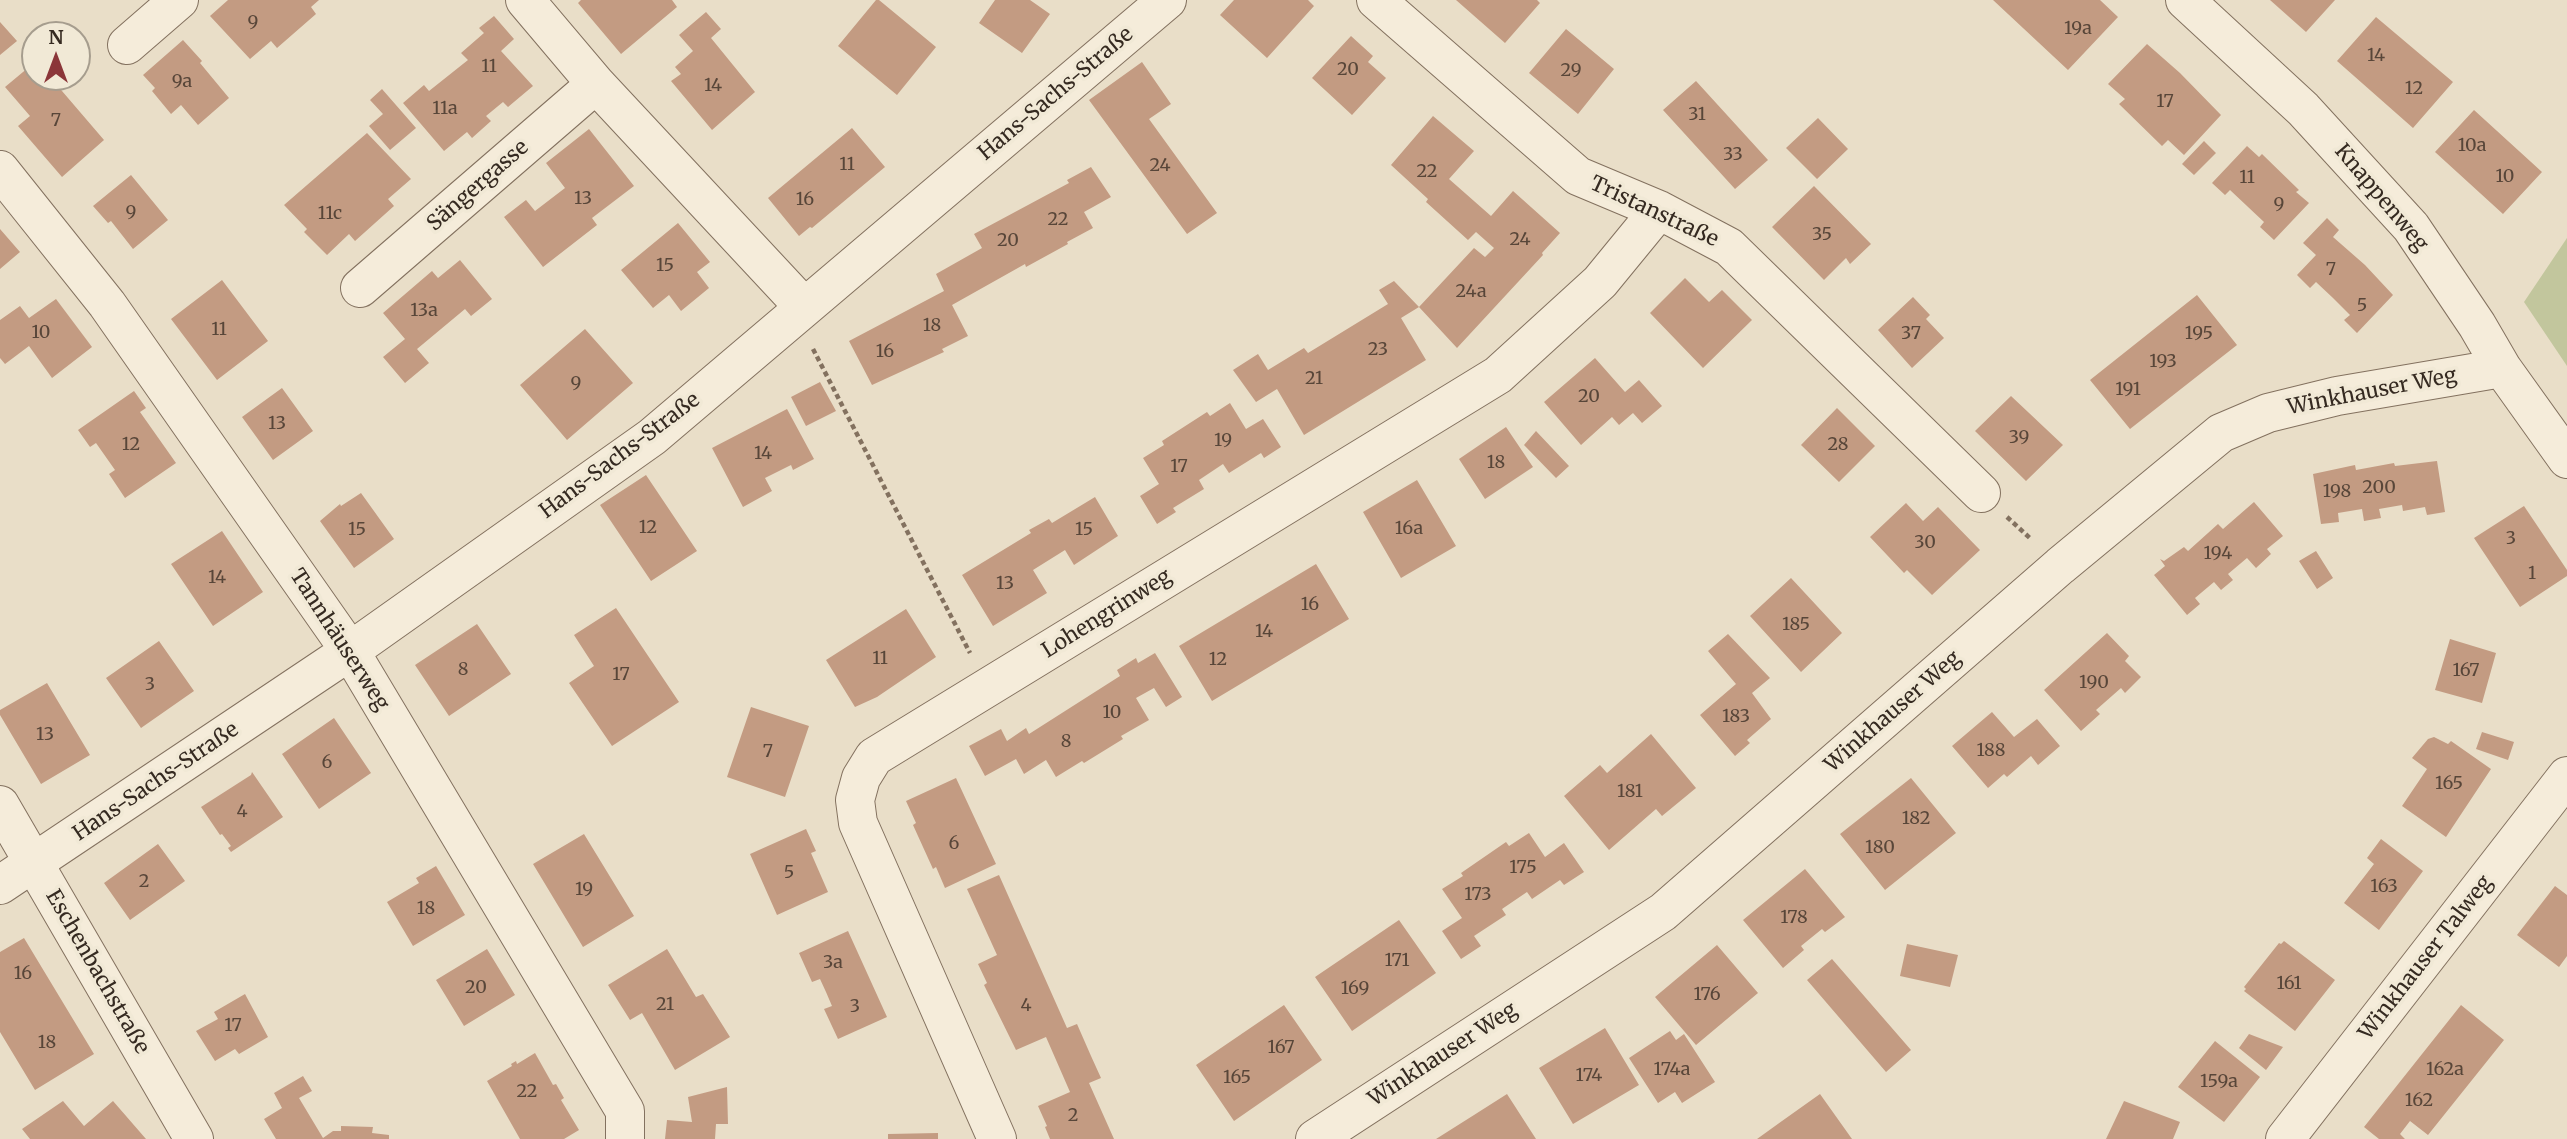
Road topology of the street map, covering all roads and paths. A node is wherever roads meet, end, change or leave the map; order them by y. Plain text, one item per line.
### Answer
1 (179, 0) edge
2 (526, 0) edge
3 (1167, 0) edge
4 (1376, 0) edge
5 (2185, 0) edge
6 (128, 45) dead end
7 (597, 84) junction
8 (0, 170) edge
9 (1659, 210) junction
10 (360, 288) dead end
11 (800, 311) junction
12 (2502, 368) junction
13 (2567, 459) edge
14 (1981, 493) joint
15 (2060, 566) junction
16 (350, 651) junction
17 (988, 688) junction
18 (2567, 776) edge
19 (0, 805) edge
20 (34, 864) junction
21 (0, 886) edge
22 (194, 1139) edge
23 (625, 1139) edge
24 (997, 1139) edge
25 (1315, 1139) edge
26 (2284, 1139) edge

1 - 6 street
2 - 7 street
3 - 11 street, Hans-Sachs-Straße
4 - 9 street, Tristanstraße
5 - 12 street, Knappenweg
7 - 10 street, Sängergasse
7 - 11 street
8 - 16 street, Tannhäuserweg
9 - 14 street, Tristanstraße
9 - 17 street, Lohengrinweg
11 - 16 street, Hans-Sachs-Straße
11 - 17 path
12 - 13 street, Knappenweg
12 - 15 street, Winkhauser Weg
14 - 15 path
15 - 25 street, Winkhauser Weg
16 - 20 street, Hans-Sachs-Straße
16 - 23 street, Tannhäuserweg
17 - 24 street, Lohengrinweg
18 - 26 street, Winkhauser Talweg
19 - 20 street, Eschenbachstraße
20 - 21 street, Hans-Sachs-Straße
20 - 22 street, Eschenbachstraße

